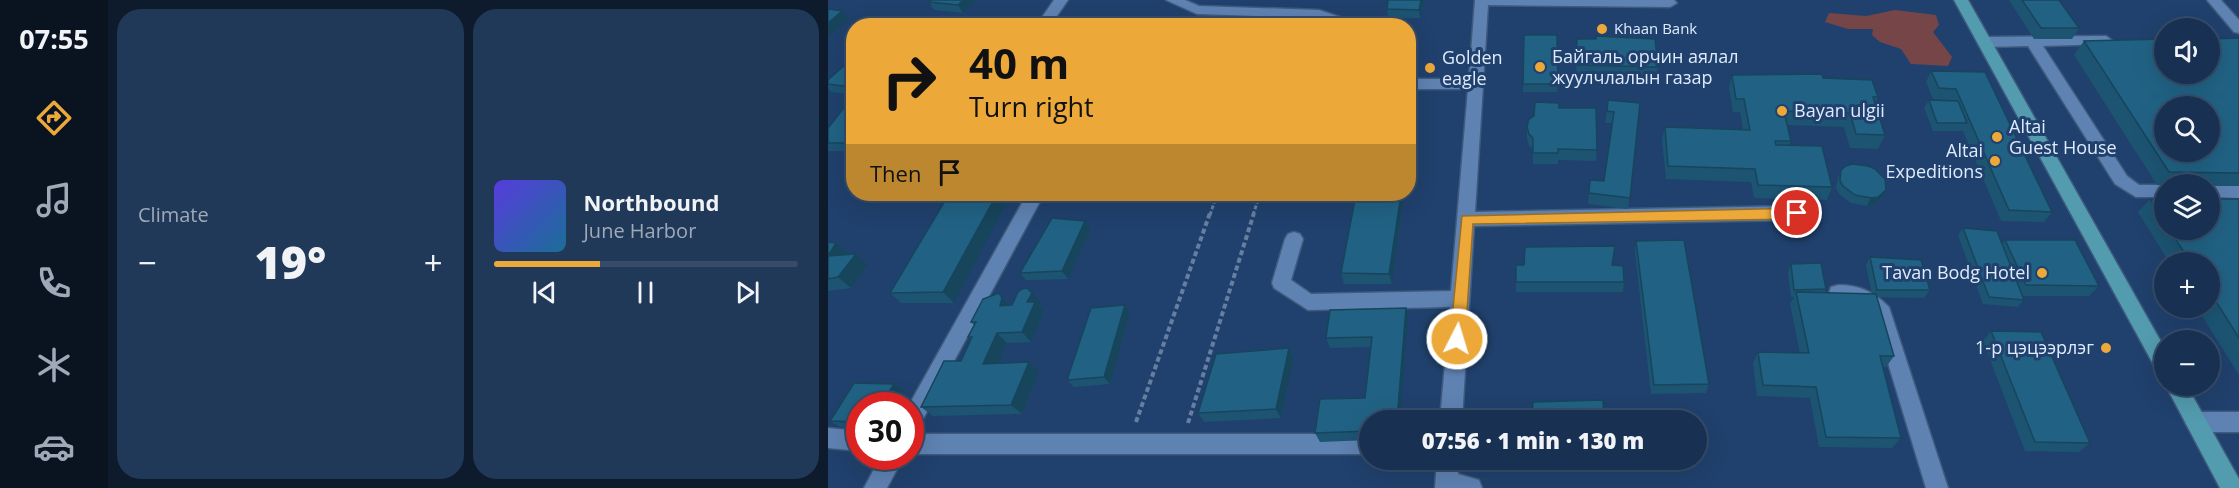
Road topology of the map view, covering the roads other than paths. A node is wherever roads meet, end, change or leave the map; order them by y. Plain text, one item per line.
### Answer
1 (1061, 0) edge
2 (1173, 0) edge
3 (1961, 0) edge
4 (2214, 0) edge
5 (1482, 1) edge
6 (1670, 3) dead end
7 (1049, 18) edge
8 (1330, 18) edge
9 (2236, 33) edge
10 (2117, 41) edge
11 (1985, 42) junction
12 (2033, 42) junction
13 (1416, 84) edge
14 (1478, 84) junction
15 (2154, 191) edge
16 (2220, 191) edge
17 (2239, 192) edge
18 (1031, 201) edge
19 (1797, 213) dead end
20 (1466, 219) junction
21 (1294, 239) dead end
22 (1838, 293) edge
23 (1461, 299) junction
24 (2154, 347) edge
25 (2182, 396) edge
26 (924, 397) edge
27 (1452, 410) edge
28 (2196, 422) junction
29 (2239, 422) edge
30 (828, 438) edge
31 (846, 440) edge
32 (924, 444) edge
33 (1359, 444) edge
34 (885, 470) edge
35 (1447, 470) edge
36 (1446, 485) edge
37 (875, 488) edge
38 (1471, 488) edge
39 (1937, 488) edge
40 (2232, 488) edge

1 - 7 street
2 - 8 street
3 - 11 main road
4 - 9 street
5 - 6 street
5 - 14 street
10 - 12 street
11 - 12 street
11 - 24 main road
12 - 15 street
13 - 14 street
14 - 20 street
16 - 17 street
18 - 26 street
19 - 20 street
20 - 23 street
21 - 23 street
22 - 39 street
23 - 27 street
25 - 28 main road
28 - 29 street
28 - 40 main road
30 - 31 street
32 - 33 street
34 - 37 street
35 - 36 street
36 - 38 street

